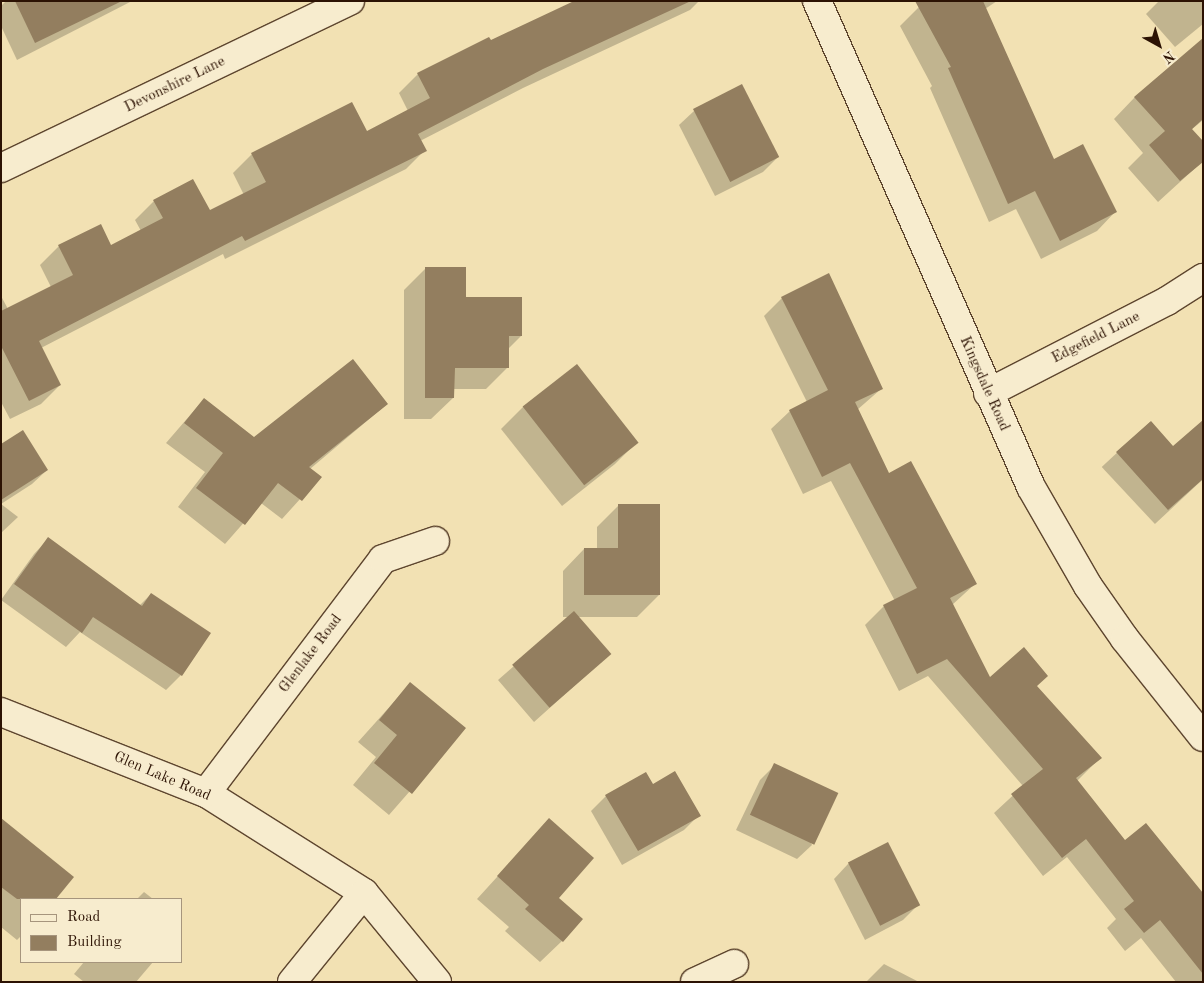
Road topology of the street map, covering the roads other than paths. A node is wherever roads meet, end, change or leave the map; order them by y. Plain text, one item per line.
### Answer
1 (350, 1) edge
2 (817, 1) edge
3 (1, 168) edge
4 (1203, 278) edge
5 (988, 393) junction
6 (435, 541) dead end
7 (1, 712) edge
8 (1203, 737) edge
9 (206, 793) junction
10 (364, 893) junction
11 (734, 964) dead end
12 (292, 982) edge
13 (437, 982) edge
14 (695, 982) edge

1 - 3 street, Devonshire Lane
2 - 5 street, Kingsdale Road
4 - 5 street, Edgefield Lane
5 - 8 street, Kingsdale Road
6 - 9 street, Glenlake Road
7 - 9 street, Glen Lake Road
9 - 10 street, Glen Lake Road
10 - 12 street
10 - 13 street, Glen Lake Road
11 - 14 street

